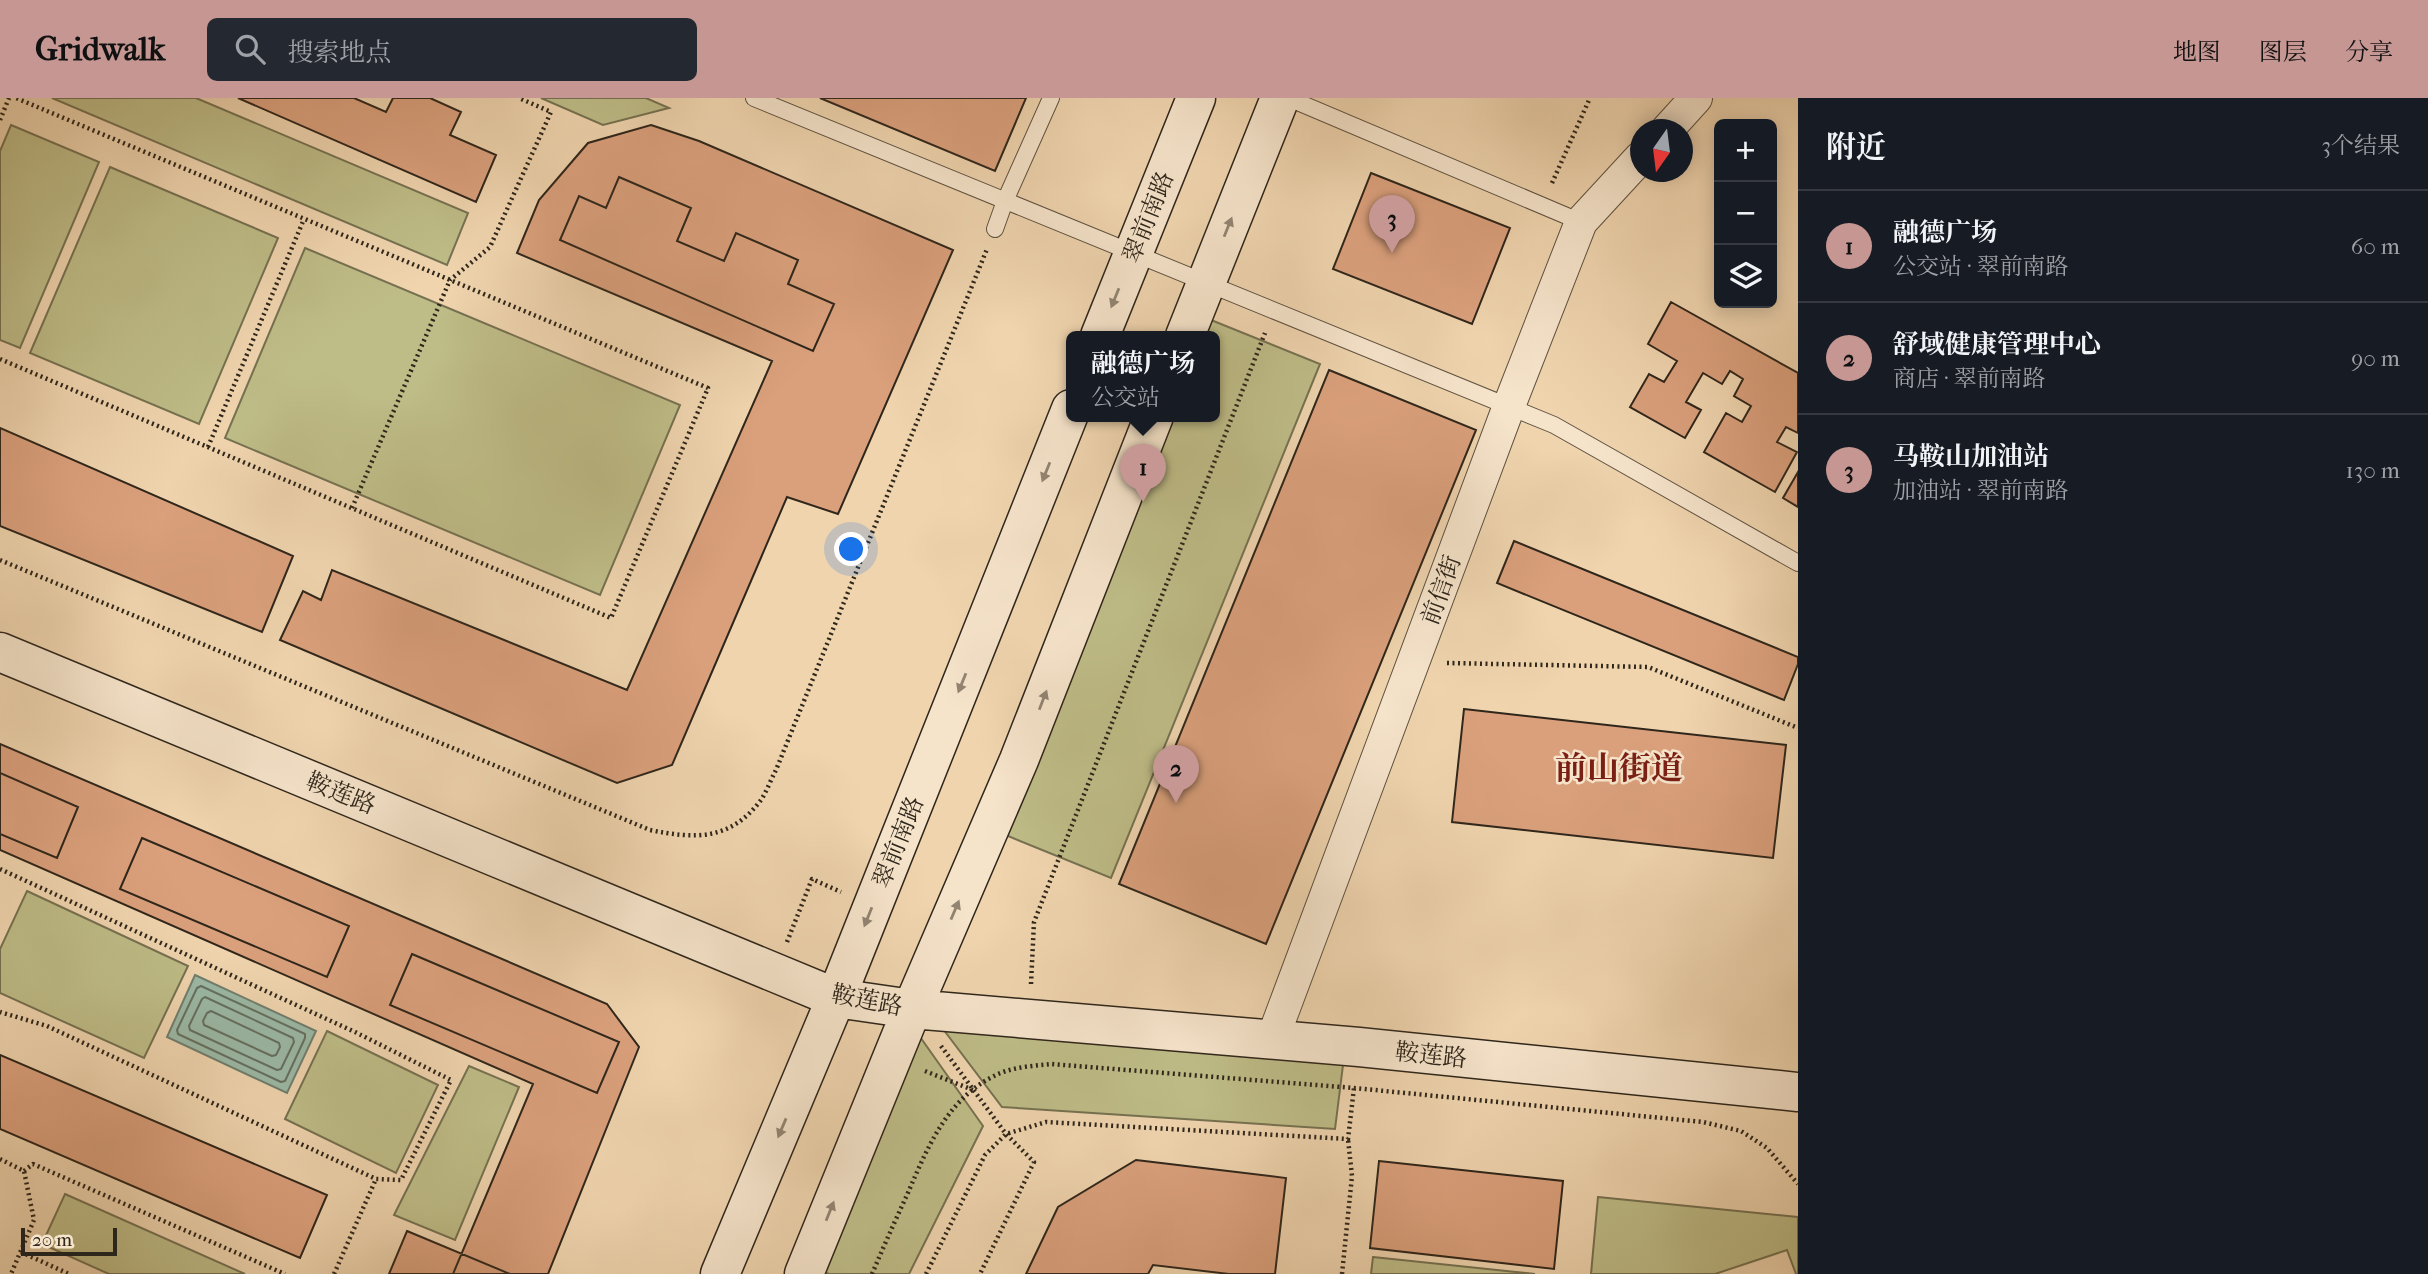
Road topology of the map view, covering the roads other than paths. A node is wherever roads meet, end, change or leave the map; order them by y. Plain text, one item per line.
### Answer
1 (754, 98) edge
2 (1051, 98) edge
3 (1196, 98) edge
4 (1280, 98) edge
5 (1288, 98) edge
6 (1696, 98) edge
7 (1677, 119) edge
8 (1630, 169) edge
9 (1006, 201) junction
10 (1581, 222) junction
11 (995, 229) road end
12 (1134, 252) junction
13 (1206, 282) junction
14 (1102, 331) edge
15 (1187, 331) edge
16 (1509, 406) junction
17 (1066, 422) edge
18 (1152, 422) edge
19 (1798, 563) edge
20 (0, 652) edge
21 (836, 998) junction
22 (923, 1023) junction
23 (1272, 1040) junction
24 (1798, 1092) edge
25 (720, 1274) edge
26 (804, 1274) edge

1 - 9 lane
2 - 9 lane
3 - 12 main road, 翠前南路
13 -> 4 main road
5 - 10 lane
6 - 7 street
8 - 10 street, 前信街
9 - 11 lane
9 - 12 lane
10 - 16 street, 前信街
12 - 13 lane
12 -> 14 main road, 翠前南路
13 - 15 main road
13 - 16 lane
16 - 19 lane
16 - 23 street, 前信街
17 -> 21 main road, 翠前南路
22 -> 18 main road
20 - 21 main road, 鞍莲路
21 - 22 main road, 鞍莲路
21 -> 25 main road, 翠前南路
22 - 23 main road, 鞍莲路
26 -> 22 main road
23 - 24 main road, 鞍莲路

